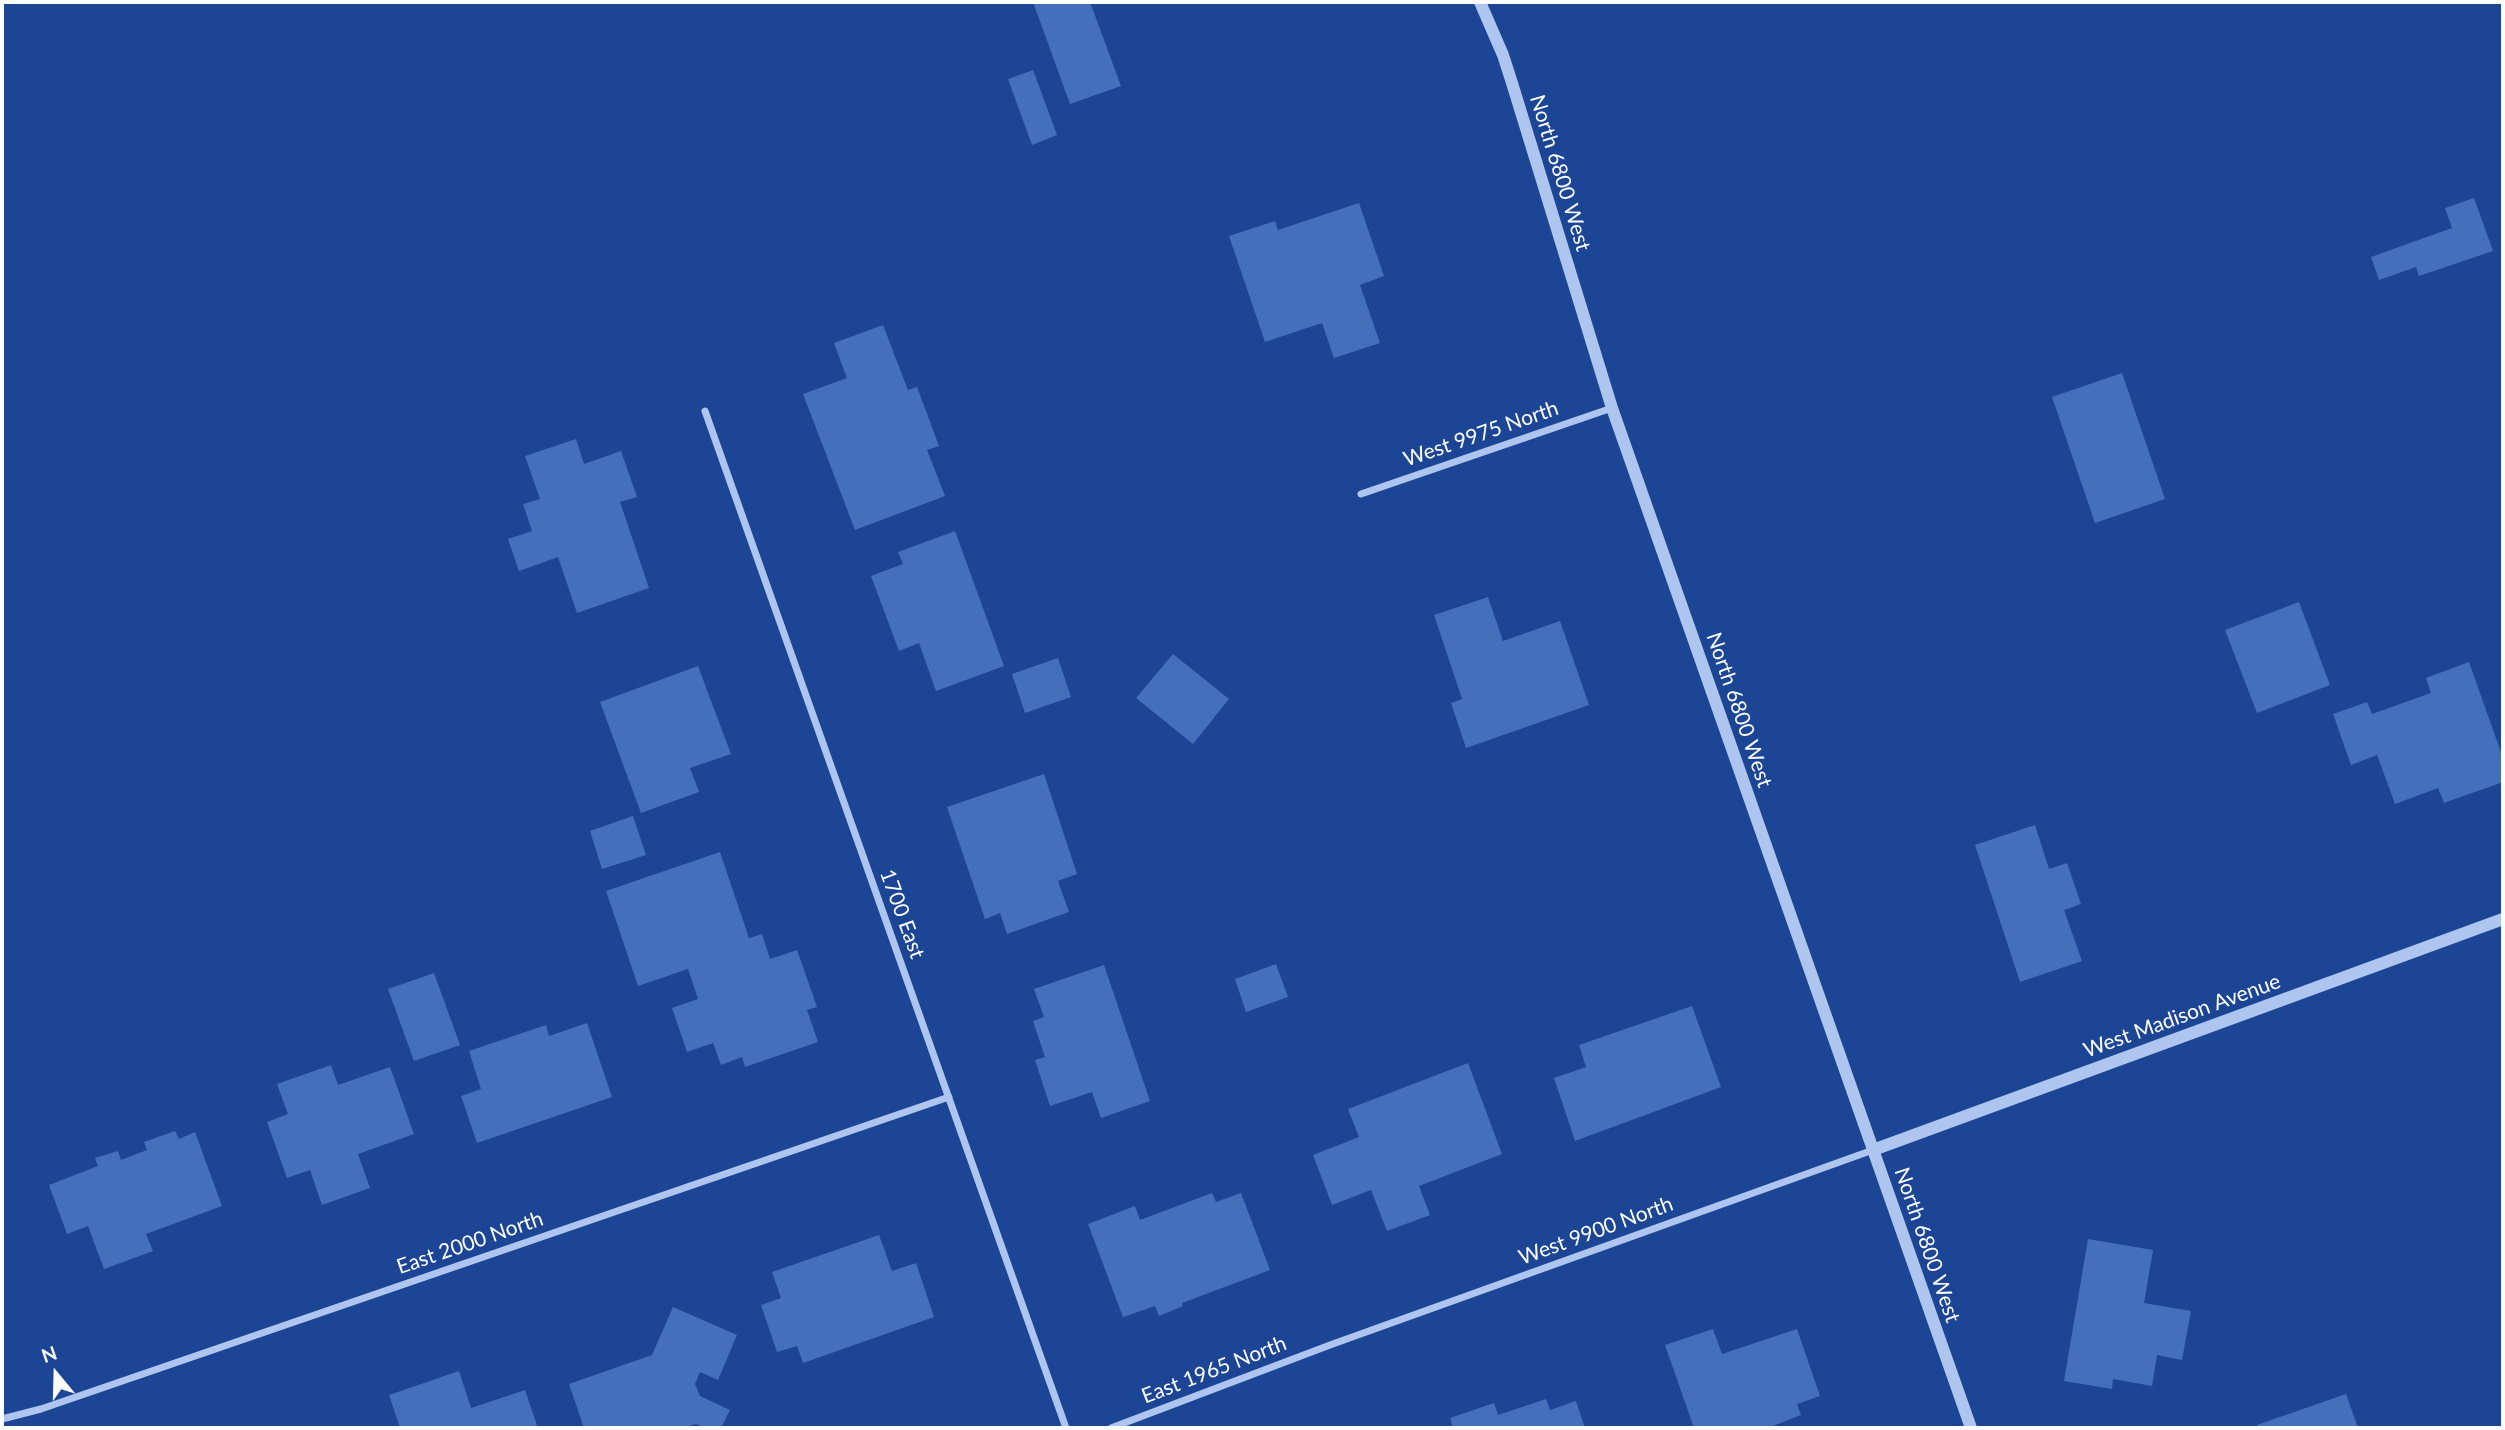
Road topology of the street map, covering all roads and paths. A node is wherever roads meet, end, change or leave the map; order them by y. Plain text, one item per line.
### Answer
1 (1480, 2) edge
2 (1612, 408) junction
3 (705, 411) dead end
4 (1361, 494) dead end
5 (2503, 919) edge
6 (949, 1097) junction
7 (1874, 1150) junction
8 (1330, 1345) joint
9 (2, 1419) edge
10 (1066, 1428) edge
11 (1111, 1428) edge
12 (1970, 1428) edge

1 - 2 street, North 6800 West
2 - 4 street, West 9975 North
2 - 7 street, North 6800 West
3 - 6 street, 1700 East
5 - 7 street, West Madison Avenue
6 - 9 street, East 2000 North
6 - 10 street, 1700 East
7 - 8 street, West 9900 North
7 - 12 street, North 6800 West
8 - 11 street, East 1965 North

